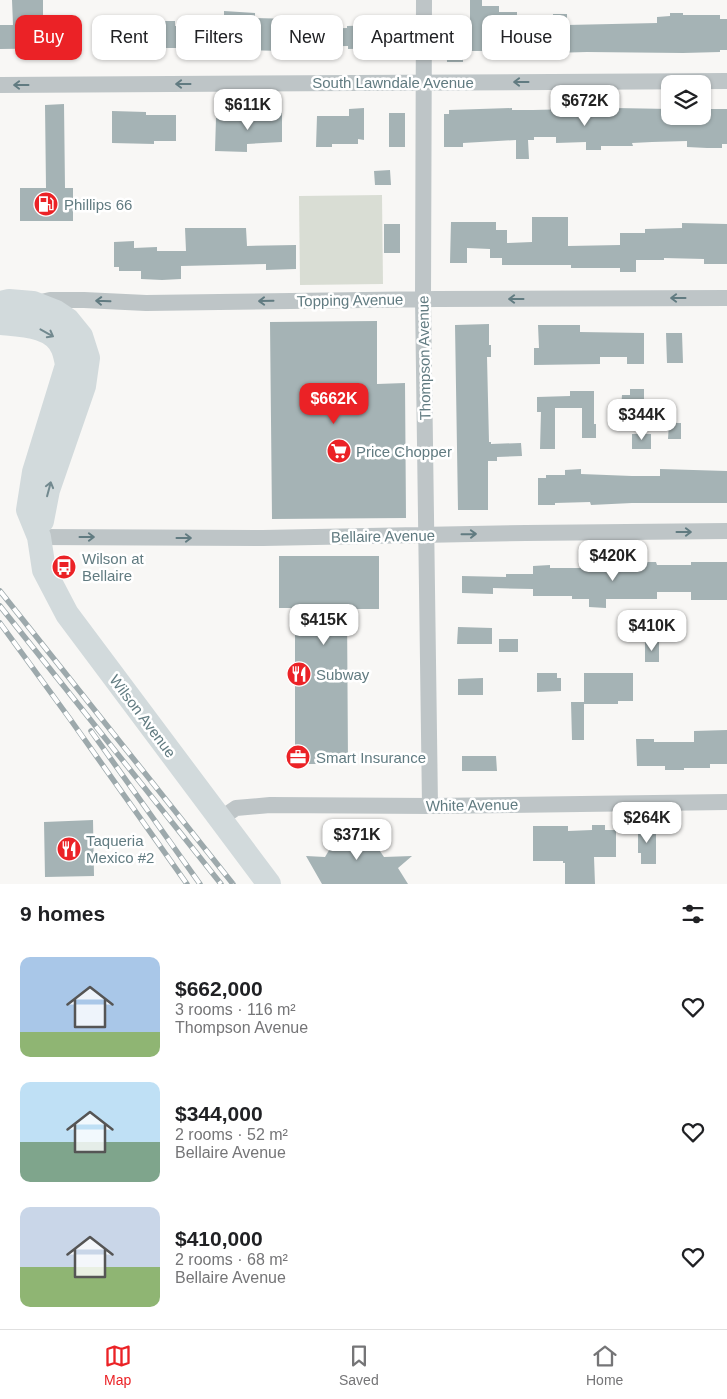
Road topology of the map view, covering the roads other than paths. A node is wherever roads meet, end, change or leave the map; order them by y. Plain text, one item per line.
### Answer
1 (424, 0) edge
2 (727, 81) edge
3 (423, 82) junction
4 (0, 85) edge
5 (727, 298) edge
6 (424, 299) junction
7 (0, 303) edge
8 (33, 303) junction
9 (0, 323) edge
10 (727, 531) edge
11 (426, 535) junction
12 (40, 537) junction
13 (727, 802) edge
14 (430, 806) junction
15 (220, 818) junction
16 (269, 884) edge

1 - 3 street, Thompson Avenue
2 -> 3 street, South Lawndale Avenue
3 -> 4 street, South Lawndale Avenue
3 - 6 street, Thompson Avenue
5 -> 6 street, Topping Avenue
6 -> 8 street, Topping Avenue
6 - 11 street, Thompson Avenue
7 - 8 main road, Wilson Avenue
12 -> 8 main road, Wilson Avenue
9 -> 12 main road, Wilson Avenue
11 -> 10 street, Bellaire Avenue
12 -> 11 street, Bellaire Avenue
11 - 14 street, Thompson Avenue
12 - 15 main road, Wilson Avenue
13 - 14 street, White Avenue
14 - 15 street, White Avenue
15 - 16 main road, Wilson Avenue

